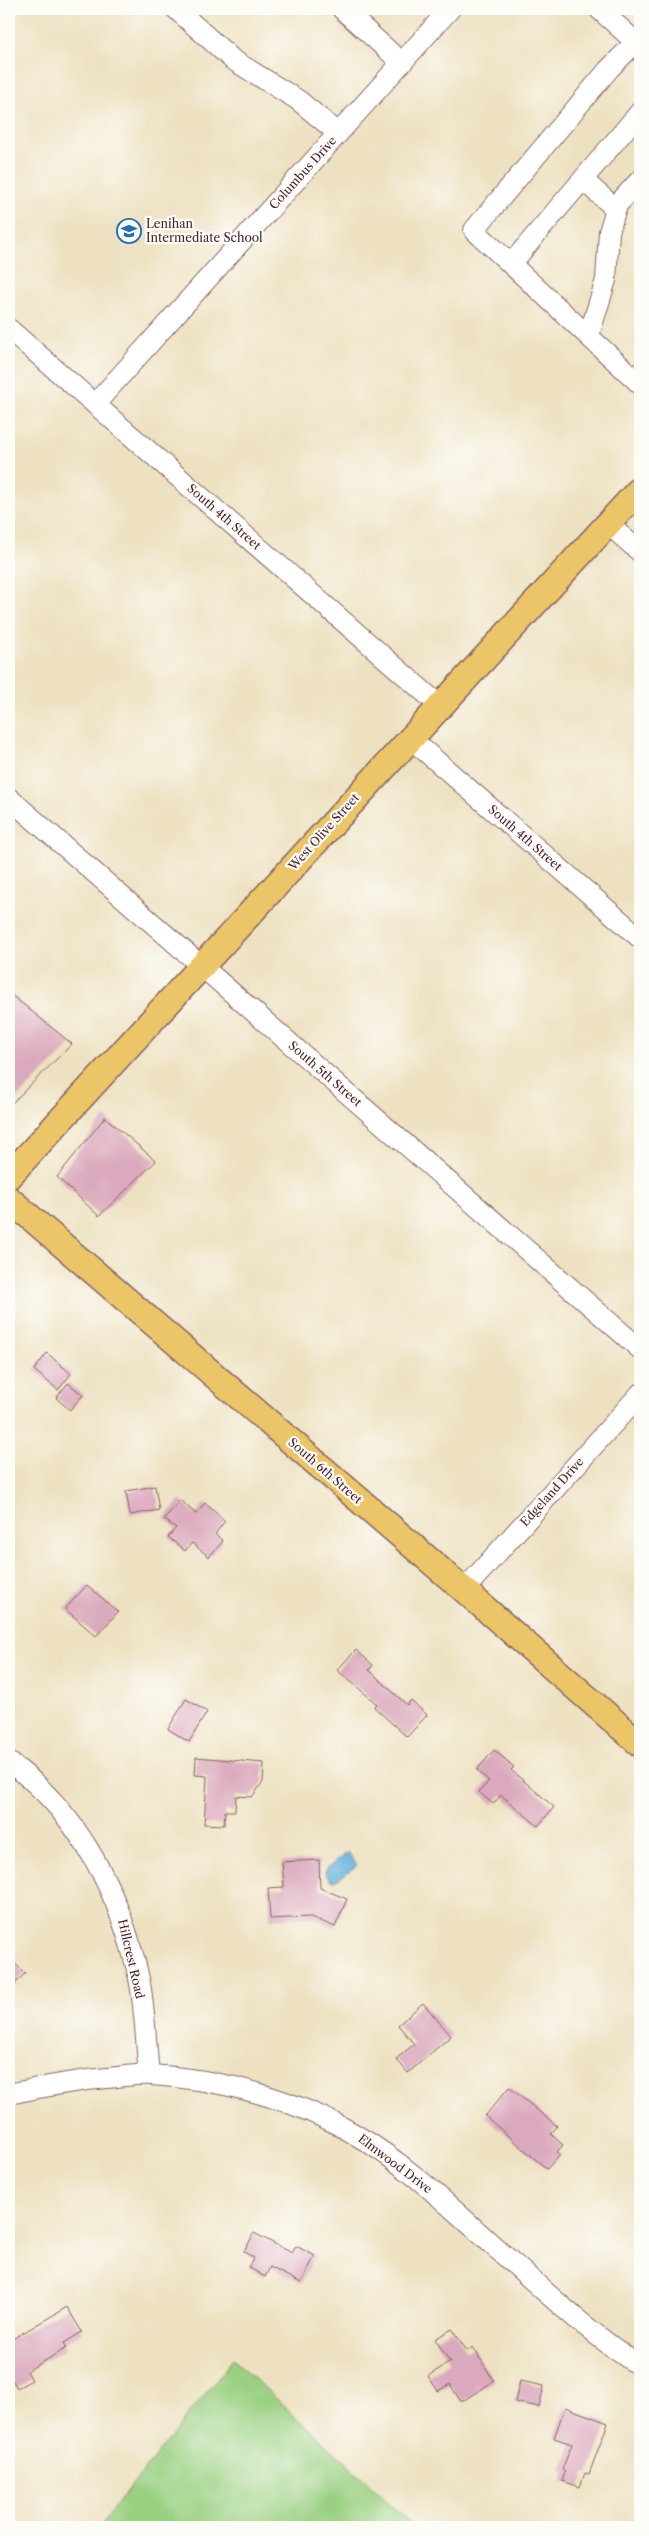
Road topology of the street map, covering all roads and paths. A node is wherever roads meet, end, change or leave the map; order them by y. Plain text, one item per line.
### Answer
1 (176, 9) edge
2 (342, 9) edge
3 (450, 9) edge
4 (599, 9) edge
5 (638, 44) edge
6 (402, 63) junction
7 (640, 112) edge
8 (338, 134) junction
9 (583, 180) junction
10 (640, 180) edge
11 (616, 209) junction
12 (511, 264) junction
13 (9, 329) edge
14 (589, 335) junction
15 (640, 384) edge
16 (95, 404) junction
17 (640, 489) edge
18 (608, 524) junction
19 (640, 552) edge
20 (440, 706) junction
21 (410, 738) junction
22 (9, 798) edge
23 (640, 938) edge
24 (201, 966) junction
25 (9, 1176) edge
26 (9, 1199) edge
27 (640, 1350) edge
28 (640, 1394) edge
29 (464, 1590) junction
30 (640, 1744) edge
31 (9, 1762) edge
32 (150, 2074) junction
33 (9, 2094) edge
34 (640, 2366) edge

1 - 8 street
2 - 6 street
3 - 6 street, Columbus Drive
4 - 5 street
5 - 12 street
6 - 8 street, Columbus Drive
7 - 9 street
8 - 16 street, Columbus Drive
9 - 11 street
9 - 12 street
10 - 11 street
11 - 14 street
12 - 14 street
13 - 16 street, South 4th Street
14 - 15 street
16 - 20 street, South 4th Street
17 - 18 main road, West Olive Street
18 - 19 street
18 - 20 main road, West Olive Street
20 - 21 main road, West Olive Street
21 - 23 street, South 4th Street
21 - 24 main road, West Olive Street
22 - 24 street, South 5th Street
24 - 25 main road, West Olive Street
24 - 27 street, South 5th Street
26 - 29 main road, South 6th Street
28 - 29 street, Edgeland Drive
29 - 30 main road, South 6th Street
31 - 32 street, Hillcrest Road
32 - 33 street, Elmwood Drive
32 - 34 street, Elmwood Drive

